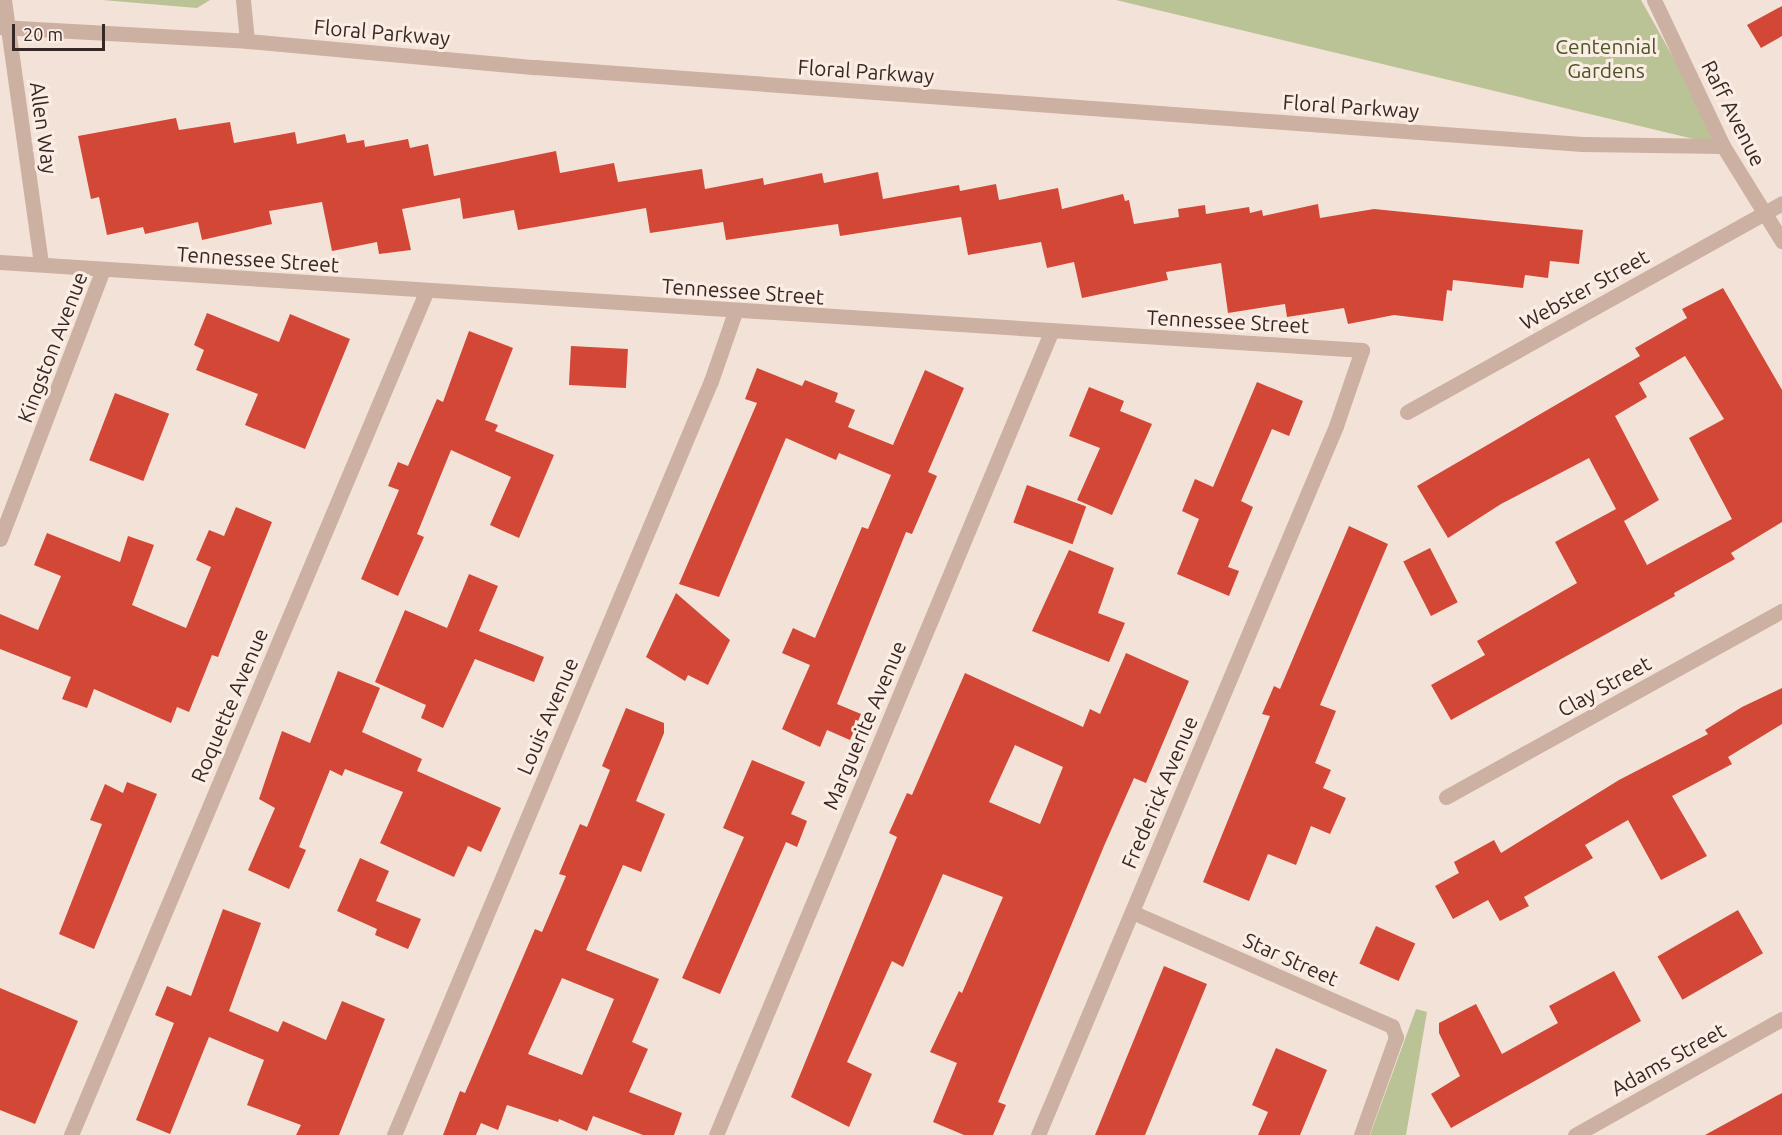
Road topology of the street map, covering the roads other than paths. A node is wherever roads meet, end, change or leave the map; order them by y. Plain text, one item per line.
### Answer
1 (4, 0) edge
2 (243, 0) edge
3 (1654, 0) edge
4 (3, 24) edge
5 (247, 41) junction
6 (1723, 146) junction
7 (1782, 203) edge
8 (1765, 213) junction
9 (1782, 242) edge
10 (0, 262) edge
11 (41, 262) junction
12 (103, 269) junction
13 (426, 292) junction
14 (735, 312) junction
15 (1051, 332) junction
16 (1407, 412) dead end
17 (1320, 465) joint
18 (0, 539) edge
19 (1782, 611) edge
20 (1446, 797) dead end
21 (1132, 912) junction
22 (1782, 1019) edge
23 (71, 1135) edge
24 (394, 1135) edge
25 (716, 1135) edge
26 (1038, 1135) edge
27 (1361, 1135) edge
28 (1575, 1135) edge

1 - 4 street, Allen Way
2 - 5 street
3 - 6 street, Raff Avenue
4 - 5 street, Floral Parkway
4 - 11 street, Allen Way
5 - 6 street, Floral Parkway
6 - 8 street, Raff Avenue
7 - 8 street, Webster Street
8 - 9 street, Raff Avenue
8 - 16 street, Webster Street
10 - 11 street, Tennessee Street
11 - 12 street, Tennessee Street
12 - 13 street, Tennessee Street
12 - 18 street, Kingston Avenue
13 - 14 street, Tennessee Street
13 - 23 street, Roquette Avenue
14 - 15 street, Tennessee Street
14 - 24 street, Louis Avenue
15 - 17 street, Tennessee Street
15 - 25 street, Marguerite Avenue
17 - 21 street, Frederick Avenue
19 - 20 street, Clay Street
21 - 26 street, Frederick Avenue
21 - 27 street, Star Street
22 - 28 street, Adams Street

